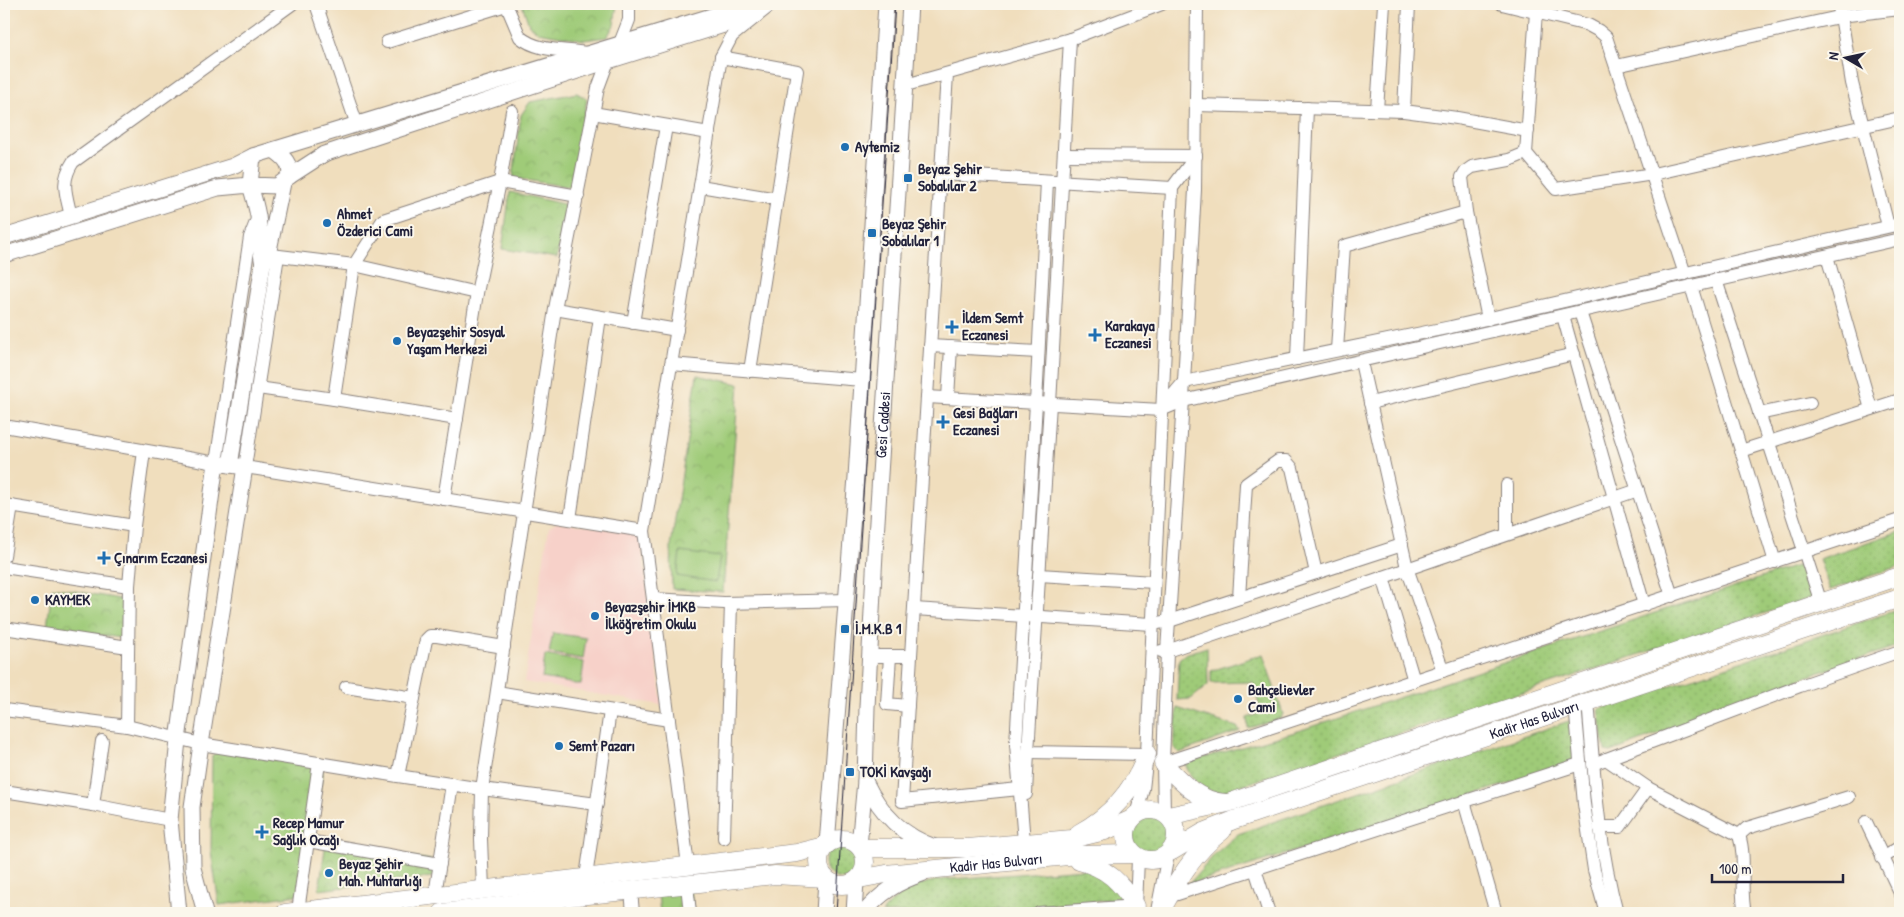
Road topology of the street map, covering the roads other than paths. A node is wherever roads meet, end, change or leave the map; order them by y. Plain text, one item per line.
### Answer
1 (292, 4) edge
2 (316, 4) edge
3 (629, 4) edge
4 (772, 4) edge
5 (886, 4) edge
6 (910, 4) edge
7 (1162, 4) edge
8 (1197, 4) edge
9 (1384, 4) edge
10 (1410, 4) edge
11 (1502, 4) edge
12 (506, 5) edge
13 (1900, 9) edge
14 (754, 10) edge
15 (1839, 10) edge
16 (1536, 12) junction
17 (1070, 39) junction
18 (387, 42) dead end
19 (620, 43) junction
20 (586, 54) junction
21 (721, 57) junction
22 (608, 61) junction
23 (1616, 66) junction
24 (947, 74) junction
25 (906, 85) junction
26 (1196, 106) junction
27 (1308, 108) junction
28 (1377, 110) junction
29 (512, 111) dead end
30 (1404, 111) junction
31 (593, 113) junction
32 (1900, 118) edge
33 (357, 125) junction
34 (666, 126) junction
35 (1863, 127) junction
36 (1528, 131) junction
37 (708, 133) junction
38 (275, 151) junction
39 (1526, 153) junction
40 (1064, 155) junction
41 (253, 156) junction
42 (1196, 156) junction
43 (941, 174) junction
44 (1653, 174) junction
45 (287, 179) junction
46 (1047, 180) junction
47 (500, 182) junction
48 (1062, 182) junction
49 (250, 184) junction
50 (700, 186) junction
51 (1172, 188) junction
52 (578, 196) junction
53 (777, 199) junction
54 (1466, 212) junction
55 (70, 216) junction
56 (258, 217) junction
57 (1894, 225) edge
58 (4, 237) edge
59 (1900, 239) edge
60 (4, 254) edge
61 (1828, 256) junction
62 (270, 258) junction
63 (354, 265) junction
64 (1685, 274) junction
65 (1716, 280) junction
66 (1691, 286) junction
67 (478, 293) junction
68 (555, 309) junction
69 (1580, 312) junction
70 (1564, 316) junction
71 (600, 317) junction
72 (1488, 319) junction
73 (633, 323) junction
74 (677, 330) junction
75 (930, 346) junction
76 (952, 347) junction
77 (1337, 350) junction
78 (1038, 352) junction
79 (1574, 354) junction
80 (1297, 359) junction
81 (1361, 362) junction
82 (671, 364) junction
83 (750, 371) junction
84 (862, 380) junction
85 (1184, 382) junction
86 (258, 388) junction
87 (927, 397) junction
88 (334, 398) junction
89 (948, 398) junction
90 (1900, 400) edge
91 (1183, 401) junction
92 (1036, 403) junction
93 (1370, 403) junction
94 (1810, 403) dead end
95 (1050, 404) junction
96 (1871, 409) junction
97 (1161, 410) junction
98 (1759, 414) junction
99 (457, 419) junction
100 (4, 426) edge
101 (1768, 442) junction
102 (144, 451) junction
103 (1741, 451) junction
104 (230, 465) junction
105 (1507, 485) dead end
106 (1638, 490) junction
107 (1614, 498) junction
108 (444, 499) junction
109 (8, 505) edge
110 (524, 512) junction
111 (570, 519) junction
112 (1900, 520) edge
113 (134, 526) junction
114 (644, 531) junction
115 (1507, 534) junction
116 (1402, 546) junction
117 (1804, 552) junction
118 (4, 556) edge
119 (1775, 562) junction
120 (4, 567) edge
121 (1407, 568) junction
122 (1316, 573) junction
123 (1039, 575) junction
124 (1900, 576) edge
125 (1383, 577) junction
126 (1154, 582) junction
127 (129, 586) junction
128 (1672, 596) junction
129 (1239, 598) junction
130 (1900, 598) edge
131 (653, 600) junction
132 (847, 600) junction
133 (730, 603) junction
134 (1821, 603) junction
135 (1644, 605) junction
136 (914, 609) junction
137 (1023, 616) junction
138 (1037, 617) junction
139 (1169, 621) junction
140 (1152, 624) junction
141 (4, 628) edge
142 (128, 647) junction
143 (504, 647) junction
144 (1167, 651) junction
145 (1900, 651) edge
146 (1151, 652) junction
147 (870, 656) junction
148 (890, 656) junction
149 (911, 656) junction
150 (1443, 671) junction
151 (1414, 681) junction
152 (346, 687) dead end
153 (497, 692) junction
154 (414, 698) junction
155 (1581, 703) junction
156 (908, 706) junction
157 (4, 710) edge
158 (610, 711) junction
159 (669, 720) junction
160 (127, 726) junction
161 (178, 740) junction
162 (102, 741) dead end
163 (201, 744) junction
164 (1028, 752) junction
165 (1146, 754) junction
166 (1599, 761) junction
167 (320, 763) junction
168 (1163, 763) junction
169 (1580, 764) junction
170 (398, 776) junction
171 (865, 780) junction
172 (452, 784) junction
173 (1648, 788) junction
174 (482, 789) junction
175 (1019, 789) junction
176 (4, 790) edge
177 (1849, 797) dead end
178 (1464, 801) junction
179 (596, 804) junction
180 (1228, 804) junction
181 (93, 805) junction
182 (1166, 815) junction
183 (1244, 816) junction
184 (1134, 817) junction
185 (170, 820) junction
186 (1866, 822) dead end
187 (191, 824) junction
188 (1599, 827) junction
189 (1739, 835) junction
190 (724, 838) dead end
191 (308, 841) junction
192 (1024, 842) junction
193 (826, 845) junction
194 (860, 847) junction
195 (1900, 847) edge
196 (1065, 848) junction
197 (939, 849) junction
198 (1170, 853) junction
199 (1136, 856) junction
200 (1882, 858) junction
201 (440, 864) junction
202 (688, 866) junction
203 (1255, 869) junction
204 (932, 870) junction
205 (586, 877) junction
206 (826, 879) junction
207 (857, 880) junction
208 (687, 885) junction
209 (484, 889) junction
210 (631, 890) junction
211 (1900, 893) edge
212 (435, 895) junction
213 (1168, 897) junction
214 (486, 910) edge
215 (1136, 910) edge
216 (292, 912) edge
217 (179, 913) edge
218 (205, 913) edge
219 (442, 913) edge
220 (634, 913) edge
221 (690, 913) edge
222 (824, 913) edge
223 (854, 913) edge
224 (864, 913) edge
225 (1039, 913) edge
226 (1158, 913) edge
227 (1269, 913) edge
228 (1496, 913) edge
229 (1606, 913) edge
230 (1617, 913) edge
231 (1745, 913) edge

1 - 55 street
2 - 33 street
3 - 19 street
4 - 14 street
5 - 84 main road, Gesi Caddesi
6 - 25 main road, Gesi Caddesi
7 - 17 street
8 - 26 street
9 - 28 street
10 - 30 street
11 - 16 street
12 - 18 street
12 - 20 street
13 - 15 street
14 - 19 main road
14 - 21 street
14 - 22 main road
15 - 23 street
15 - 35 street
16 - 23 street
16 - 36 street
17 - 24 street
17 - 40 street
19 - 20 main road
19 - 22 street
20 - 33 main road
21 - 37 street
21 - 53 street
22 - 31 street
22 - 45 main road
23 - 44 street
24 - 25 street
24 - 43 street
25 - 147 main road, Gesi Caddesi
26 - 27 street
26 - 42 street
27 - 28 street
27 - 80 street
28 - 30 street
29 - 47 street
30 - 36 street
31 - 34 street
31 - 52 street
32 - 35 street
33 - 38 main road
34 - 37 street
34 - 73 street
35 - 44 street
35 - 57 street
36 - 39 street
37 - 50 street
38 - 41 main road
38 - 45 main road
39 - 44 street
39 - 54 street
40 - 42 street
40 - 48 street
41 - 49 main road
41 - 55 main road
42 - 51 street
42 - 85 street
43 - 46 street
43 - 75 street
44 - 64 street
45 - 49 main road
45 - 62 main road
46 - 48 street
46 - 78 street
47 - 52 street
47 - 63 street
47 - 67 street
48 - 51 street
48 - 95 street
49 - 56 main road
49 - 60 main road
50 - 53 street
50 - 74 street
51 - 97 street
52 - 68 street
53 - 83 street
54 - 72 street
54 - 77 street
55 - 58 main road
56 - 62 main road
56 - 104 street
57 - 64 street
59 - 61 street
61 - 65 street
61 - 96 street
62 - 63 street
62 - 86 street
62 - 104 main road
63 - 67 street
63 - 88 street
64 - 72 street
65 - 66 street
65 - 98 street
66 - 69 street
66 - 103 street
67 - 99 street
68 - 71 street
68 - 110 street
69 - 70 street
69 - 106 street
70 - 79 street
70 - 81 street
71 - 73 street
71 - 111 street
72 - 77 street
73 - 74 street
74 - 82 street
75 - 76 street
75 - 87 street
76 - 78 street
76 - 89 street
77 - 80 street
78 - 92 street
79 - 93 street
79 - 107 street
80 - 85 street
81 - 91 street
81 - 93 street
82 - 83 street
82 - 114 street
83 - 84 street
84 - 132 main road, Gesi Caddesi
85 - 91 street
85 - 97 street
86 - 88 street
86 - 104 street
87 - 89 street
87 - 136 street
88 - 99 street
89 - 92 street
90 - 96 street
91 - 97 street
91 - 139 street
92 - 95 street
92 - 137 street
93 - 116 street
94 - 98 street
95 - 97 street
95 - 123 street
96 - 101 street
97 - 126 street
98 - 101 street
99 - 108 street
100 - 102 street
101 - 103 street
101 - 117 street
102 - 104 street
102 - 113 street
103 - 119 street
104 - 108 street
104 - 161 main road
104 - 163 main road
105 - 115 street
106 - 107 street
106 - 128 street
107 - 115 street
107 - 135 street
108 - 110 street
109 - 113 street
109 - 118 street
110 - 111 street
110 - 143 street
111 - 114 street
112 - 117 street
113 - 127 street
114 - 131 street
115 - 121 street
116 - 121 street
116 - 122 street
117 - 119 street
117 - 134 street
119 - 128 street
120 - 127 street
121 - 125 street
121 - 150 street
122 - 129 street
122 - 129 street
123 - 126 street
123 - 138 street
124 - 134 highway, Kadir Has Bulvarı
125 - 144 street
125 - 151 street
126 - 140 street
127 - 142 street
128 - 135 street
129 - 139 street
130 - 155 highway, Kadir Has Bulvarı
131 - 133 street
131 - 159 street
132 - 133 street
132 - 193 main road, Gesi Caddesi
133 - 190 street
134 - 180 highway, Kadir Has Bulvarı
135 - 150 street
136 - 137 street
136 - 149 street
137 - 138 street
137 - 175 street
138 - 140 street
138 - 164 street
139 - 140 street
139 - 144 street
140 - 146 street
141 - 142 street
142 - 160 street
143 - 153 street
143 - 154 street
144 - 146 street
144 - 168 street
145 - 166 street
146 - 165 street
147 - 148 street
147 - 171 main road, Gesi Caddesi
148 - 149 street
148 - 156 street
149 - 156 street
150 - 151 street
151 - 168 street
152 - 154 street
153 - 158 street
153 - 174 street
154 - 170 street
155 - 166 street
155 - 169 street
155 - 183 highway, Kadir Has Bulvarı
156 - 175 street
157 - 160 street
158 - 159 street
158 - 179 street
159 - 202 street
160 - 161 street
161 - 163 street
161 - 185 main road
162 - 181 street
163 - 167 street
163 - 187 main road
164 - 165 street
164 - 192 street
165 - 184 street
165 - 196 highway
166 - 173 street
166 - 188 street
167 - 170 street
167 - 191 street
168 - 180 highway
168 - 182 street
169 - 178 street
169 - 229 street
170 - 172 street
171 - 194 main road, Gesi Caddesi
171 - 197 main road
172 - 174 street
172 - 201 street
173 - 188 street
173 - 189 street
174 - 179 street
174 - 209 street
175 - 192 street
176 - 181 street
177 - 189 street
178 - 203 street
178 - 228 street
179 - 205 street
180 - 182 highway, Kadir Has Bulvarı
181 - 185 street
182 - 184 highway
182 - 198 highway
183 - 198 highway, Kadir Has Bulvarı
183 - 213 highway
184 - 196 highway, Kadir Has Bulvarı
184 - 199 highway
185 - 187 main road
185 - 217 main road
186 - 200 street
187 - 218 main road
188 - 230 street
189 - 231 street
191 - 201 street
191 - 216 street
192 - 196 highway, Kadir Has Bulvarı
192 - 197 highway, Kadir Has Bulvarı
193 - 194 highway
193 - 202 highway
193 - 206 highway
194 - 197 highway, Kadir Has Bulvarı
194 - 207 highway
195 - 200 street
196 - 199 highway, Kadir Has Bulvarı
196 - 204 highway, Kadir Has Bulvarı
196 - 215 highway
198 - 199 highway
198 - 226 street
199 - 215 street
200 - 211 street
201 - 212 street
202 - 205 highway
203 - 213 street
203 - 227 street
204 - 207 highway, Kadir Has Bulvarı
204 - 224 main road
205 - 209 highway
206 - 207 highway
206 - 208 highway
206 - 222 main road
207 - 223 main road
208 - 210 highway
208 - 221 street
209 - 212 highway
210 - 214 highway
210 - 220 street
212 - 216 highway
213 - 226 highway
214 - 219 highway
215 - 225 street

